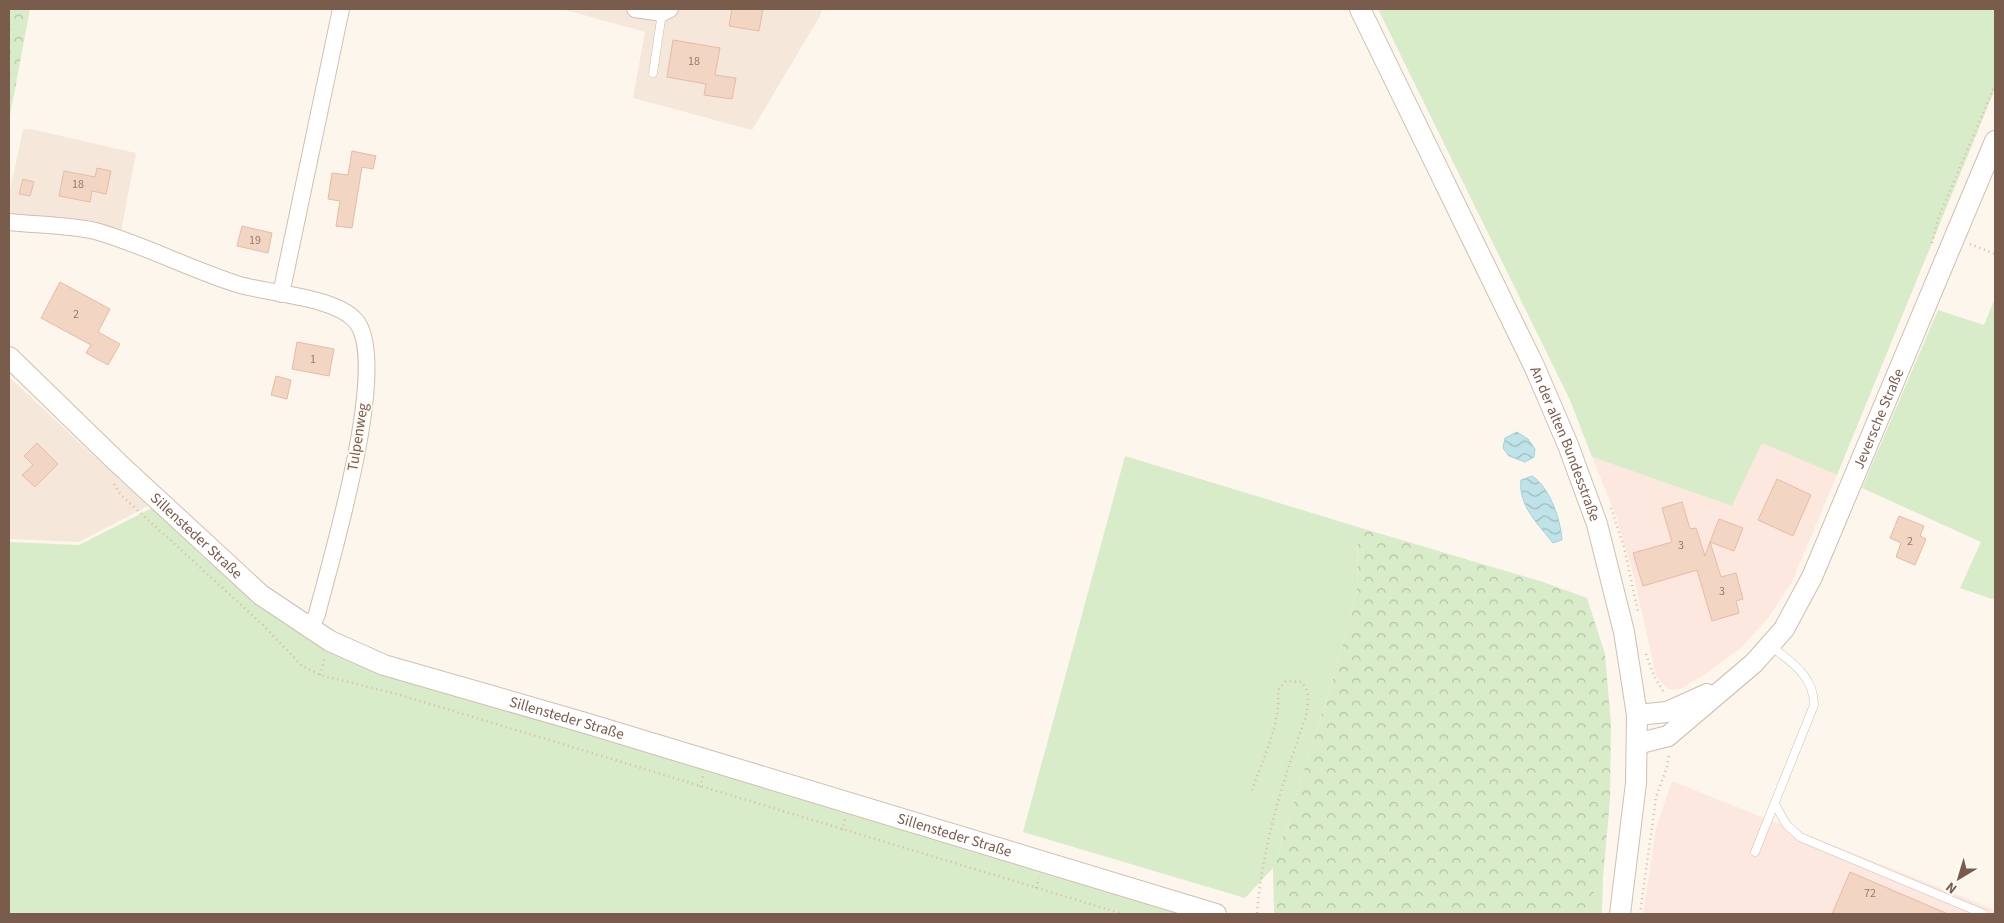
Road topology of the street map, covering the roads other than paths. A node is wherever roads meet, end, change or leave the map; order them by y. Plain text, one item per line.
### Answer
1 (341, 9) edge
2 (635, 9) edge
3 (1360, 9) edge
4 (666, 11) edge
5 (653, 73) dead end
6 (1995, 141) edge
7 (9, 222) edge
8 (281, 294) junction
9 (9, 357) edge
10 (310, 630) junction
11 (1771, 645) junction
12 (1736, 680) junction
13 (1637, 715) junction
14 (1637, 744) junction
15 (1775, 804) junction
16 (1755, 852) dead end
17 (1216, 914) edge
18 (1620, 914) edge
19 (1984, 914) edge

1 - 8 street
2 - 4 street
3 - 13 street, An der alten Bundesstraße
4 - 5 lane
6 - 11 street, Jeversche Straße
7 - 8 street, Tulpenweg
8 - 10 street, Tulpenweg
9 - 10 street, Sillensteder Straße
10 - 17 street, Sillensteder Straße
11 - 12 street, Jeversche Straße
11 - 15 lane
12 - 13 street, Jeversche Straße
12 - 14 street, Jeversche Straße
13 - 14 street, An der alten Bundesstraße
14 - 18 street, An der alten Bundesstraße
15 - 16 lane
15 - 19 lane

